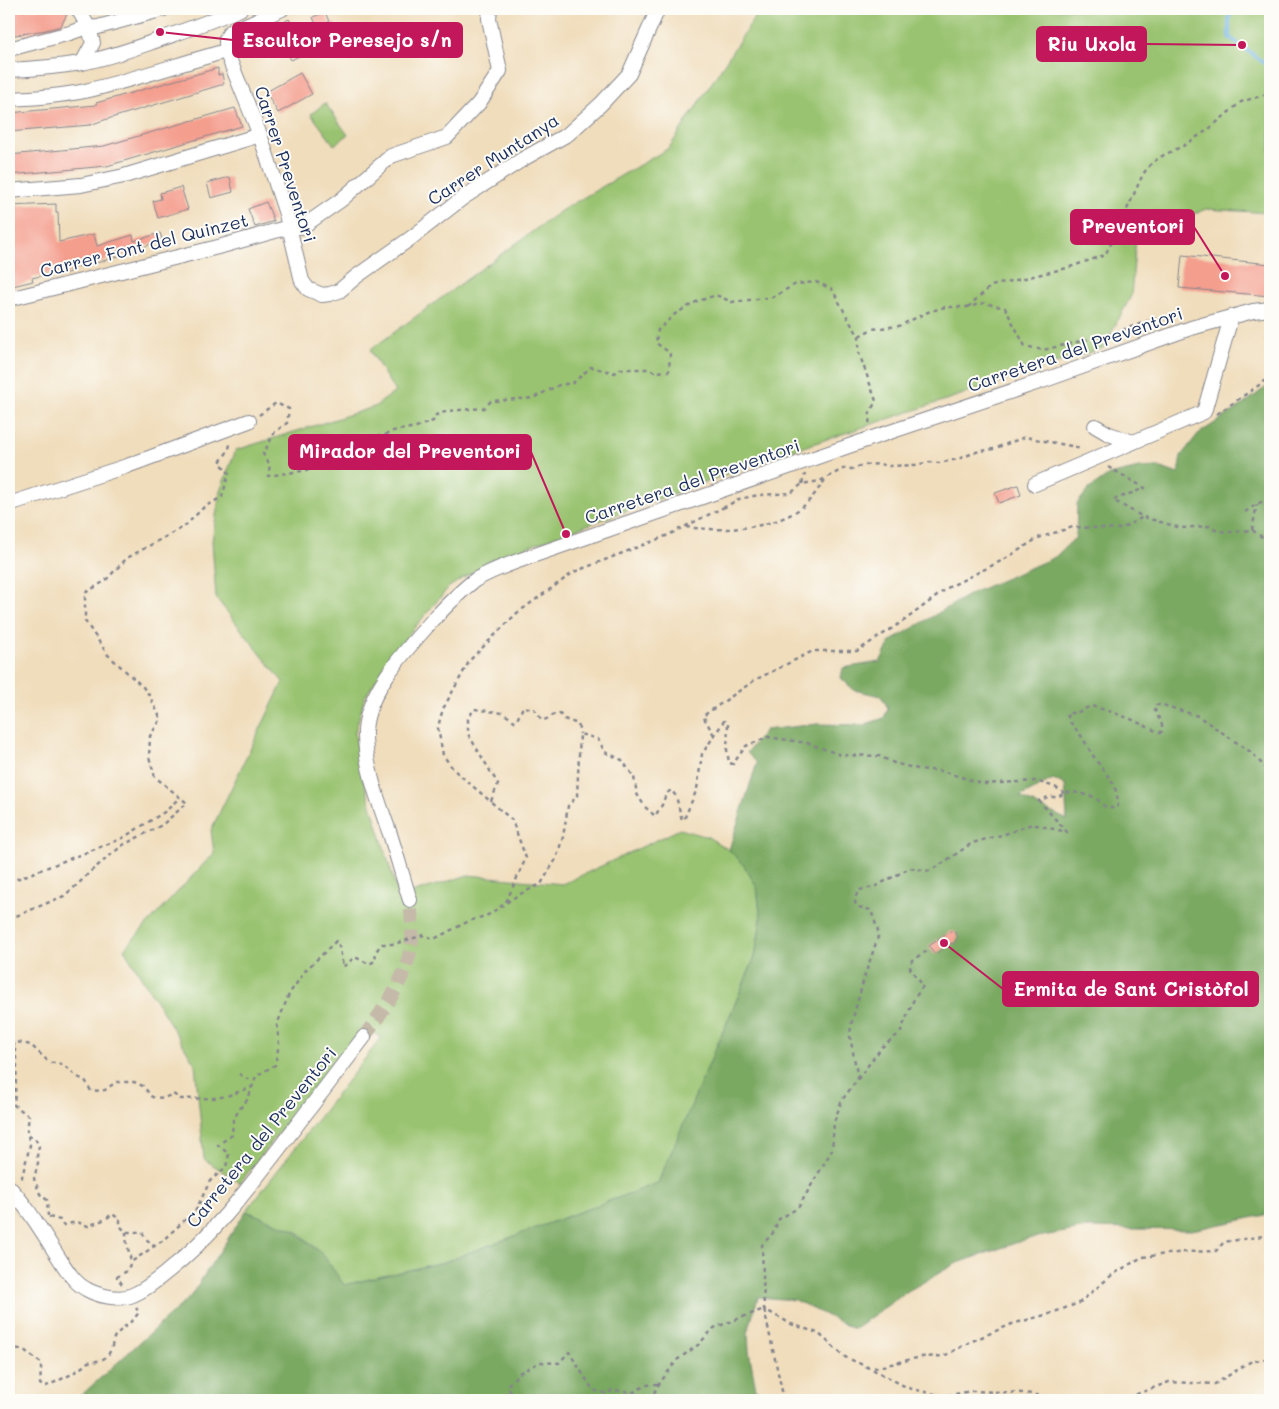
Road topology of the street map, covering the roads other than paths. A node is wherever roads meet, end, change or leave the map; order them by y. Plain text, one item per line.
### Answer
1 (78, 9) edge
2 (164, 9) edge
3 (240, 9) edge
4 (282, 9) edge
5 (490, 9) edge
6 (658, 9) edge
7 (214, 14) edge
8 (89, 28) junction
9 (93, 43) junction
10 (226, 45) junction
11 (9, 49) edge
12 (114, 55) junction
13 (82, 63) junction
14 (9, 70) edge
15 (9, 99) edge
16 (260, 135) junction
17 (9, 191) edge
18 (289, 227) junction
19 (308, 289) joint
20 (9, 299) edge
21 (1270, 309) edge
22 (1231, 318) junction
23 (243, 423) road end
24 (1095, 426) dead end
25 (1133, 442) junction
26 (1035, 484) dead end
27 (9, 504) edge
28 (410, 900) tunnel mouth
29 (364, 1037) tunnel mouth
30 (13, 1193) edge

1 - 8 street
2 - 8 street
3 - 7 street
4 - 10 street
5 - 18 street, Carrer Font del Quinzet
6 - 19 street, Carrer Muntanya
7 - 12 street
8 - 9 street
8 - 11 street
9 - 12 street
9 - 13 street
10 - 15 street
10 - 16 street, Carrer Preventori
12 - 13 street
13 - 14 street
16 - 17 street
16 - 18 street, Carrer Preventori
18 - 19 street, Carrer Preventori
18 - 20 street, Carrer Font del Quinzet
21 - 22 street, Carretera del Preventori
22 - 25 street
22 - 28 street, Carretera del Preventori
23 - 27 street
24 - 25 street
25 - 26 street
29 - 30 street, Carretera del Preventori

